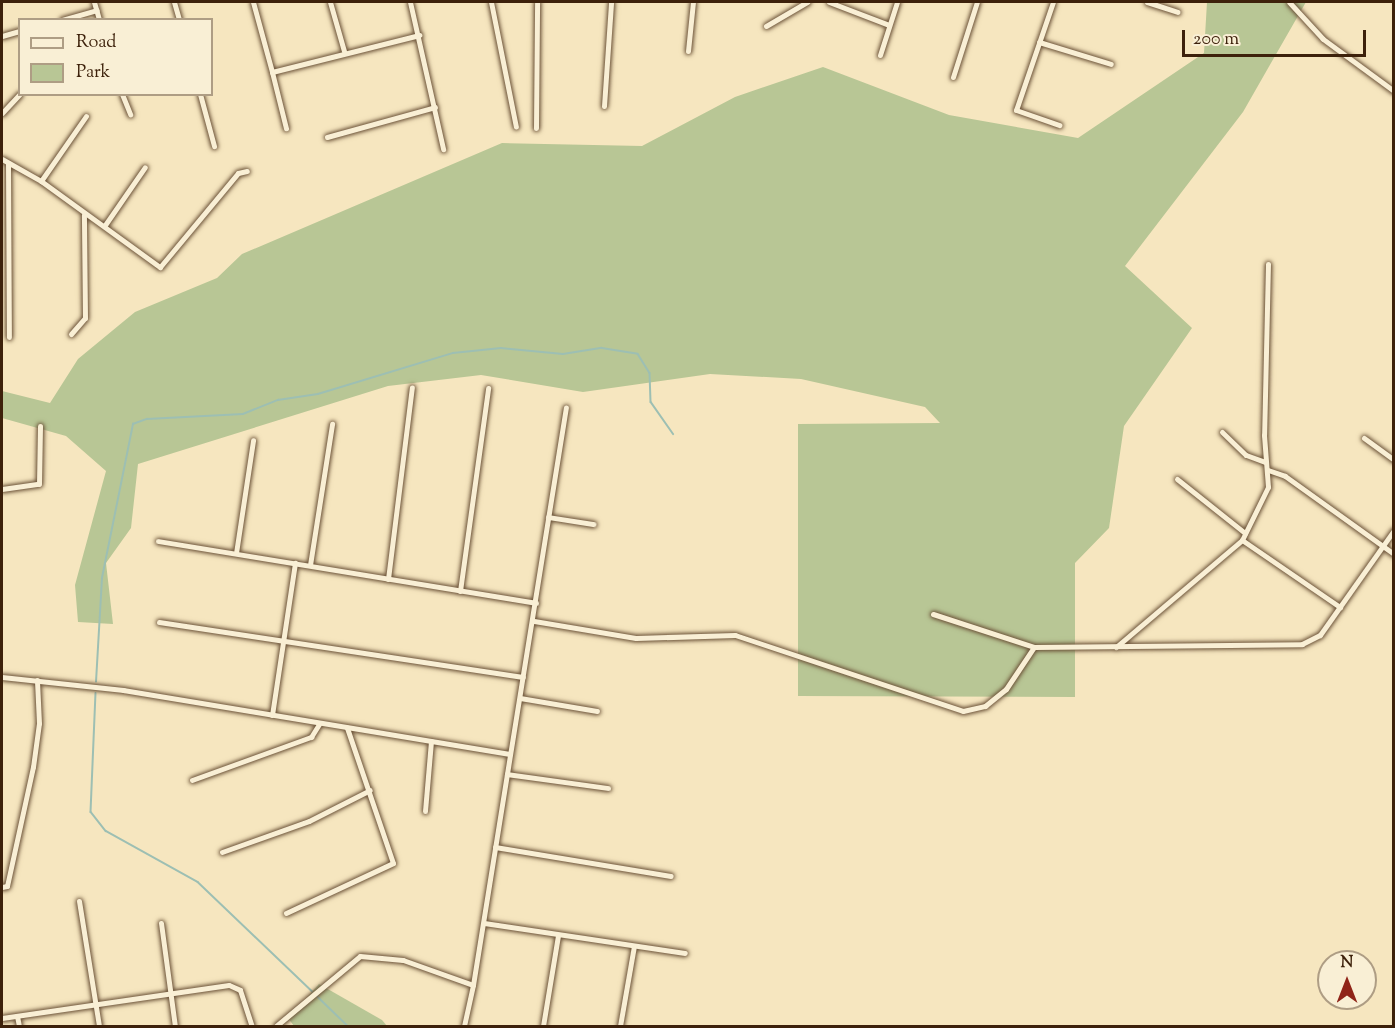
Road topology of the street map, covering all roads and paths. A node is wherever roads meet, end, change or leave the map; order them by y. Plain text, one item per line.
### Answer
1 (94, 2) edge
2 (174, 2) edge
3 (253, 2) edge
4 (330, 2) edge
5 (410, 2) edge
6 (491, 2) edge
7 (537, 2) edge
8 (611, 2) edge
9 (693, 2) edge
10 (807, 2) edge
11 (829, 2) edge
12 (897, 2) edge
13 (977, 2) edge
14 (1053, 2) edge
15 (1147, 2) edge
16 (1289, 2) edge
17 (97, 10) junction
18 (1177, 12) dead end
19 (69, 18) edge
20 (99, 18) edge
21 (178, 18) edge
22 (889, 25) junction
23 (766, 26) dead end
24 (18, 32) edge
25 (419, 35) junction
26 (2, 36) edge
27 (1040, 42) junction
28 (344, 51) junction
29 (688, 51) dead end
30 (880, 55) dead end
31 (1111, 64) dead end
32 (272, 72) junction
33 (952, 77) dead end
34 (1394, 91) edge
35 (18, 96) edge
36 (123, 96) edge
37 (201, 96) edge
38 (435, 106) junction
39 (604, 106) dead end
40 (2, 113) edge
41 (130, 114) dead end
42 (86, 116) dead end
43 (1059, 125) dead end
44 (516, 127) dead end
45 (286, 128) dead end
46 (536, 128) dead end
47 (327, 137) dead end
48 (214, 146) dead end
49 (442, 149) dead end
50 (2, 159) edge
51 (8, 163) junction
52 (145, 167) dead end
53 (247, 171) dead end
54 (41, 181) junction
55 (84, 214) junction
56 (105, 225) junction
57 (1268, 264) dead end
58 (71, 334) dead end
59 (9, 337) dead end
60 (412, 387) dead end
61 (488, 388) dead end
62 (566, 407) dead end
63 (332, 424) dead end
64 (40, 426) dead end
65 (1222, 432) dead end
66 (1364, 438) dead end
67 (253, 440) dead end
68 (1394, 460) edge
69 (1265, 462) junction
70 (1268, 470) junction
71 (1177, 479) dead end
72 (2, 489) edge
73 (548, 517) junction
74 (593, 524) dead end
75 (1394, 530) edge
76 (1245, 533) junction
77 (1242, 540) junction
78 (158, 541) dead end
79 (1381, 548) junction
80 (236, 553) junction
81 (1394, 554) edge
82 (295, 563) junction
83 (310, 565) junction
84 (388, 579) junction
85 (460, 591) junction
86 (536, 603) junction
87 (1340, 606) junction
88 (933, 614) dead end
89 (534, 621) junction
90 (159, 622) dead end
91 (283, 638) junction
92 (1034, 647) junction
93 (1116, 647) junction
94 (2, 676) edge
95 (523, 677) junction
96 (37, 680) junction
97 (520, 698) junction
98 (597, 711) dead end
99 (272, 715) junction
100 (319, 724) junction
101 (346, 728) junction
102 (431, 741) junction
103 (510, 754) junction
104 (507, 774) junction
105 (192, 780) dead end
106 (608, 788) dead end
107 (370, 790) junction
108 (425, 811) dead end
109 (495, 847) junction
110 (222, 852) dead end
111 (671, 876) dead end
112 (2, 887) edge
113 (80, 901) dead end
114 (286, 913) dead end
115 (161, 923) dead end
116 (484, 923) junction
117 (558, 935) junction
118 (634, 946) junction
119 (685, 953) dead end
120 (473, 985) junction
121 (171, 993) junction
122 (95, 1005) junction
123 (17, 1016) junction
124 (2, 1018) edge
125 (19, 1026) edge
126 (99, 1026) edge
127 (176, 1026) edge
128 (252, 1026) edge
129 (276, 1026) edge
130 (464, 1026) edge
131 (543, 1026) edge
132 (620, 1026) edge

1 - 17 street
2 - 21 street
3 - 32 street
4 - 28 street
5 - 25 street
6 - 44 street
7 - 46 street
8 - 39 street
9 - 29 street
10 - 23 street
11 - 22 street
12 - 22 street
13 - 33 street
14 - 27 street
15 - 18 street
16 - 34 street
17 - 19 street
17 - 20 street
22 - 30 street
24 - 26 street
25 - 28 street
25 - 38 street
27 - 31 street
27 - 43 street
28 - 32 street
32 - 45 street
35 - 40 street
36 - 41 street
37 - 48 street
38 - 47 street
38 - 49 street
42 - 54 street
50 - 51 street
51 - 54 street
51 - 59 street
52 - 56 street
53 - 56 street
54 - 55 street
55 - 56 street
55 - 58 street
57 - 69 street
60 - 84 street
61 - 85 street
62 - 73 street
63 - 83 street
64 - 72 street
65 - 69 street
66 - 68 street
67 - 80 street
69 - 70 street
70 - 76 street
70 - 79 street
71 - 76 street
73 - 74 street
73 - 86 street
75 - 79 street
76 - 77 street
77 - 87 street
77 - 93 street
78 - 80 street
79 - 81 street
79 - 87 street
80 - 82 street
82 - 83 street
82 - 91 street
83 - 84 street
84 - 85 street
85 - 86 street
86 - 89 street
87 - 93 street
88 - 92 street
89 - 92 street
89 - 95 street
90 - 91 street
91 - 95 street
91 - 99 street
92 - 93 street
94 - 96 street
95 - 97 street
96 - 99 street
96 - 112 street
97 - 98 street
97 - 103 street
99 - 100 street
100 - 101 street
100 - 105 street
101 - 102 street
101 - 107 street
102 - 103 street
102 - 108 street
103 - 104 street
104 - 106 street
104 - 109 street
107 - 110 street
107 - 114 street
109 - 111 street
109 - 116 street
113 - 122 street
115 - 121 street
116 - 117 street
116 - 120 street
117 - 118 street
117 - 131 street
118 - 119 street
118 - 132 street
120 - 129 street
120 - 130 street
121 - 122 street
121 - 127 street
121 - 128 street
122 - 123 street
122 - 126 street
123 - 124 street
123 - 125 street

